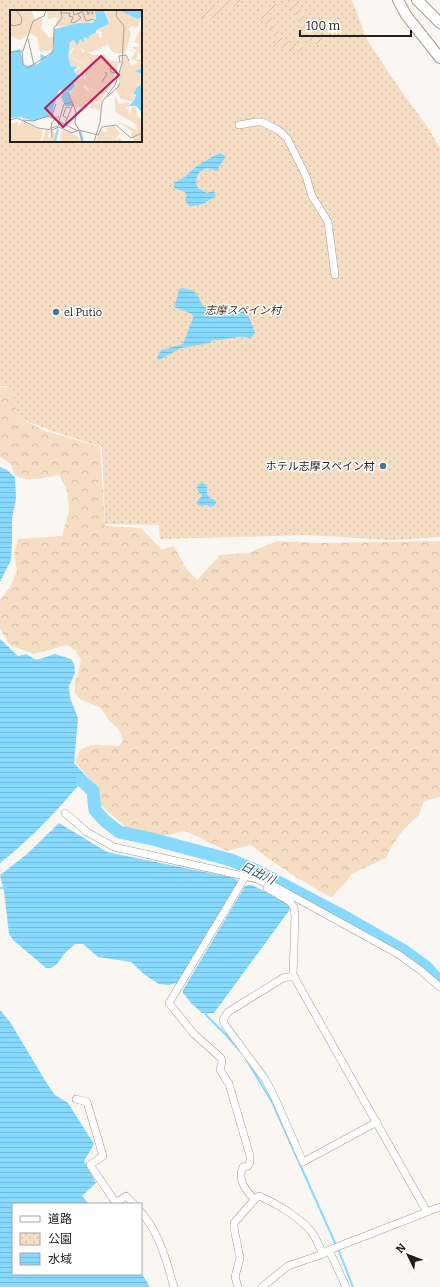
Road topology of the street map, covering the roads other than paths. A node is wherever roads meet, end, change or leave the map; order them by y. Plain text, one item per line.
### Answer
1 (398, 0) edge
2 (417, 0) edge
3 (440, 23) edge
4 (440, 58) edge
5 (239, 125) dead end
6 (335, 275) dead end
7 (65, 813) dead end
8 (244, 877) junction
9 (295, 977) junction
10 (440, 987) edge
11 (76, 1098) dead end
12 (377, 1122) junction
13 (255, 1199) junction
14 (116, 1203) edge
15 (116, 1203) edge
16 (133, 1203) edge
17 (440, 1207) edge
18 (427, 1212) junction
19 (142, 1213) edge
20 (326, 1252) junction
21 (174, 1287) edge
22 (238, 1287) edge
23 (262, 1287) edge
24 (346, 1287) edge

1 - 4 main road
2 - 3 main road
5 - 6 street
7 - 8 street
8 - 9 street
8 - 10 street
8 - 13 street
9 - 12 street
9 - 12 street
11 - 15 street
12 - 18 street
13 - 20 street
13 - 22 street
14 - 16 street
17 - 18 street
18 - 20 street
19 - 21 street
20 - 23 street
20 - 24 street

